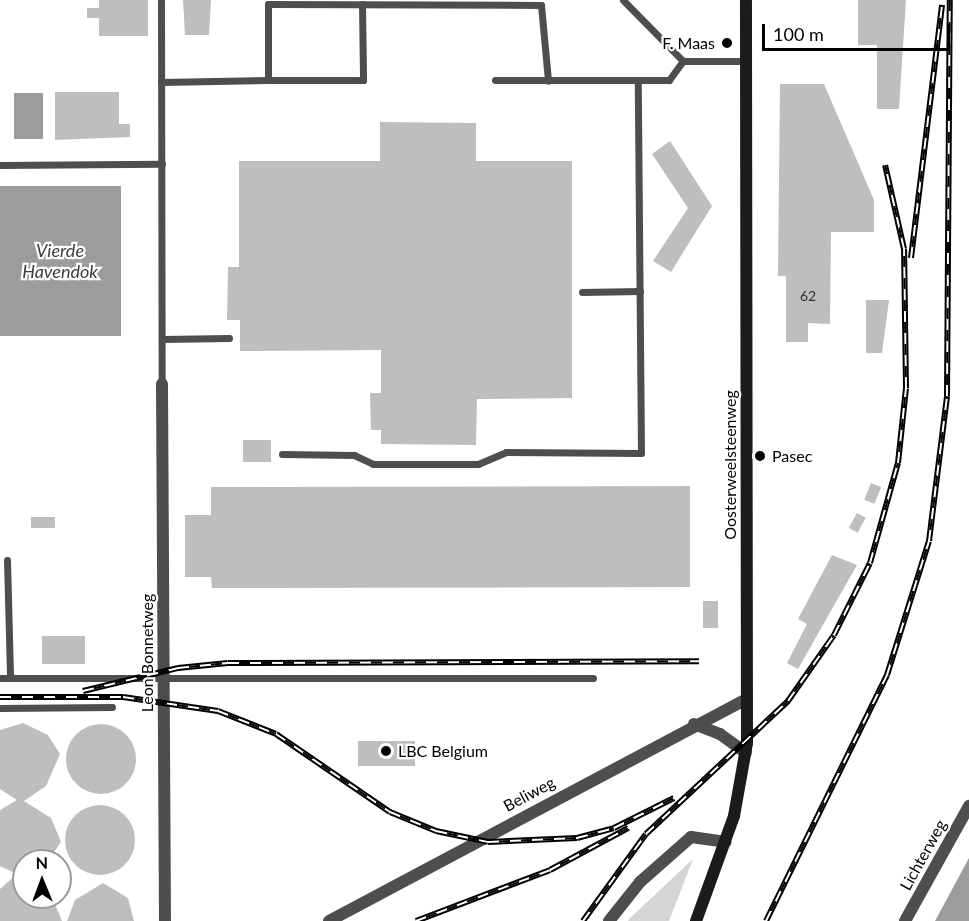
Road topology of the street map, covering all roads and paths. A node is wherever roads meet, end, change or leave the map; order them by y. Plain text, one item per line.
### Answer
1 (161, 0) edge
2 (623, 0) edge
3 (746, 0) edge
4 (362, 4) junction
5 (683, 61) junction
6 (746, 61) junction
7 (268, 80) junction
8 (495, 80) dead end
9 (548, 81) junction
10 (638, 81) junction
11 (161, 82) junction
12 (162, 164) junction
13 (0, 165) edge
14 (640, 291) junction
15 (582, 292) dead end
16 (229, 338) dead end
17 (162, 339) junction
18 (162, 384) joint
19 (282, 454) dead end
20 (7, 560) dead end
21 (0, 678) edge
22 (10, 678) junction
23 (593, 678) dead end
24 (164, 679) junction
25 (747, 699) junction
26 (112, 707) dead end
27 (0, 708) edge
28 (694, 724) junction
29 (746, 753) junction
30 (969, 806) edge
31 (726, 842) junction
32 (165, 921) edge
33 (329, 921) edge
34 (609, 921) edge
35 (696, 921) edge
36 (905, 921) edge

1 - 11 lane
2 - 5 lane
3 - 6 main road, Oosterweelsteenweg
4 - 7 lane
4 - 7 lane
4 - 9 lane
5 - 6 lane
5 - 10 lane
6 - 25 main road, Oosterweelsteenweg
7 - 11 lane
8 - 9 lane
9 - 10 lane
10 - 14 lane
11 - 12 lane
12 - 13 lane
12 - 17 lane
14 - 15 lane
14 - 19 lane
16 - 17 lane
17 - 18 lane
18 - 24 street, Leon Bonnetweg
20 - 22 lane
21 - 22 lane
22 - 24 lane
23 - 24 lane
24 - 32 street, Leon Bonnetweg
25 - 28 street, Beliweg
25 - 29 main road, Oosterweelsteenweg
26 - 27 lane
28 - 29 street
28 - 33 street, Beliweg
29 - 31 main road, Oosterweelsteenweg
30 - 36 street, Lichterweg
31 - 34 street
31 - 35 main road, Oosterweelsteenweg

